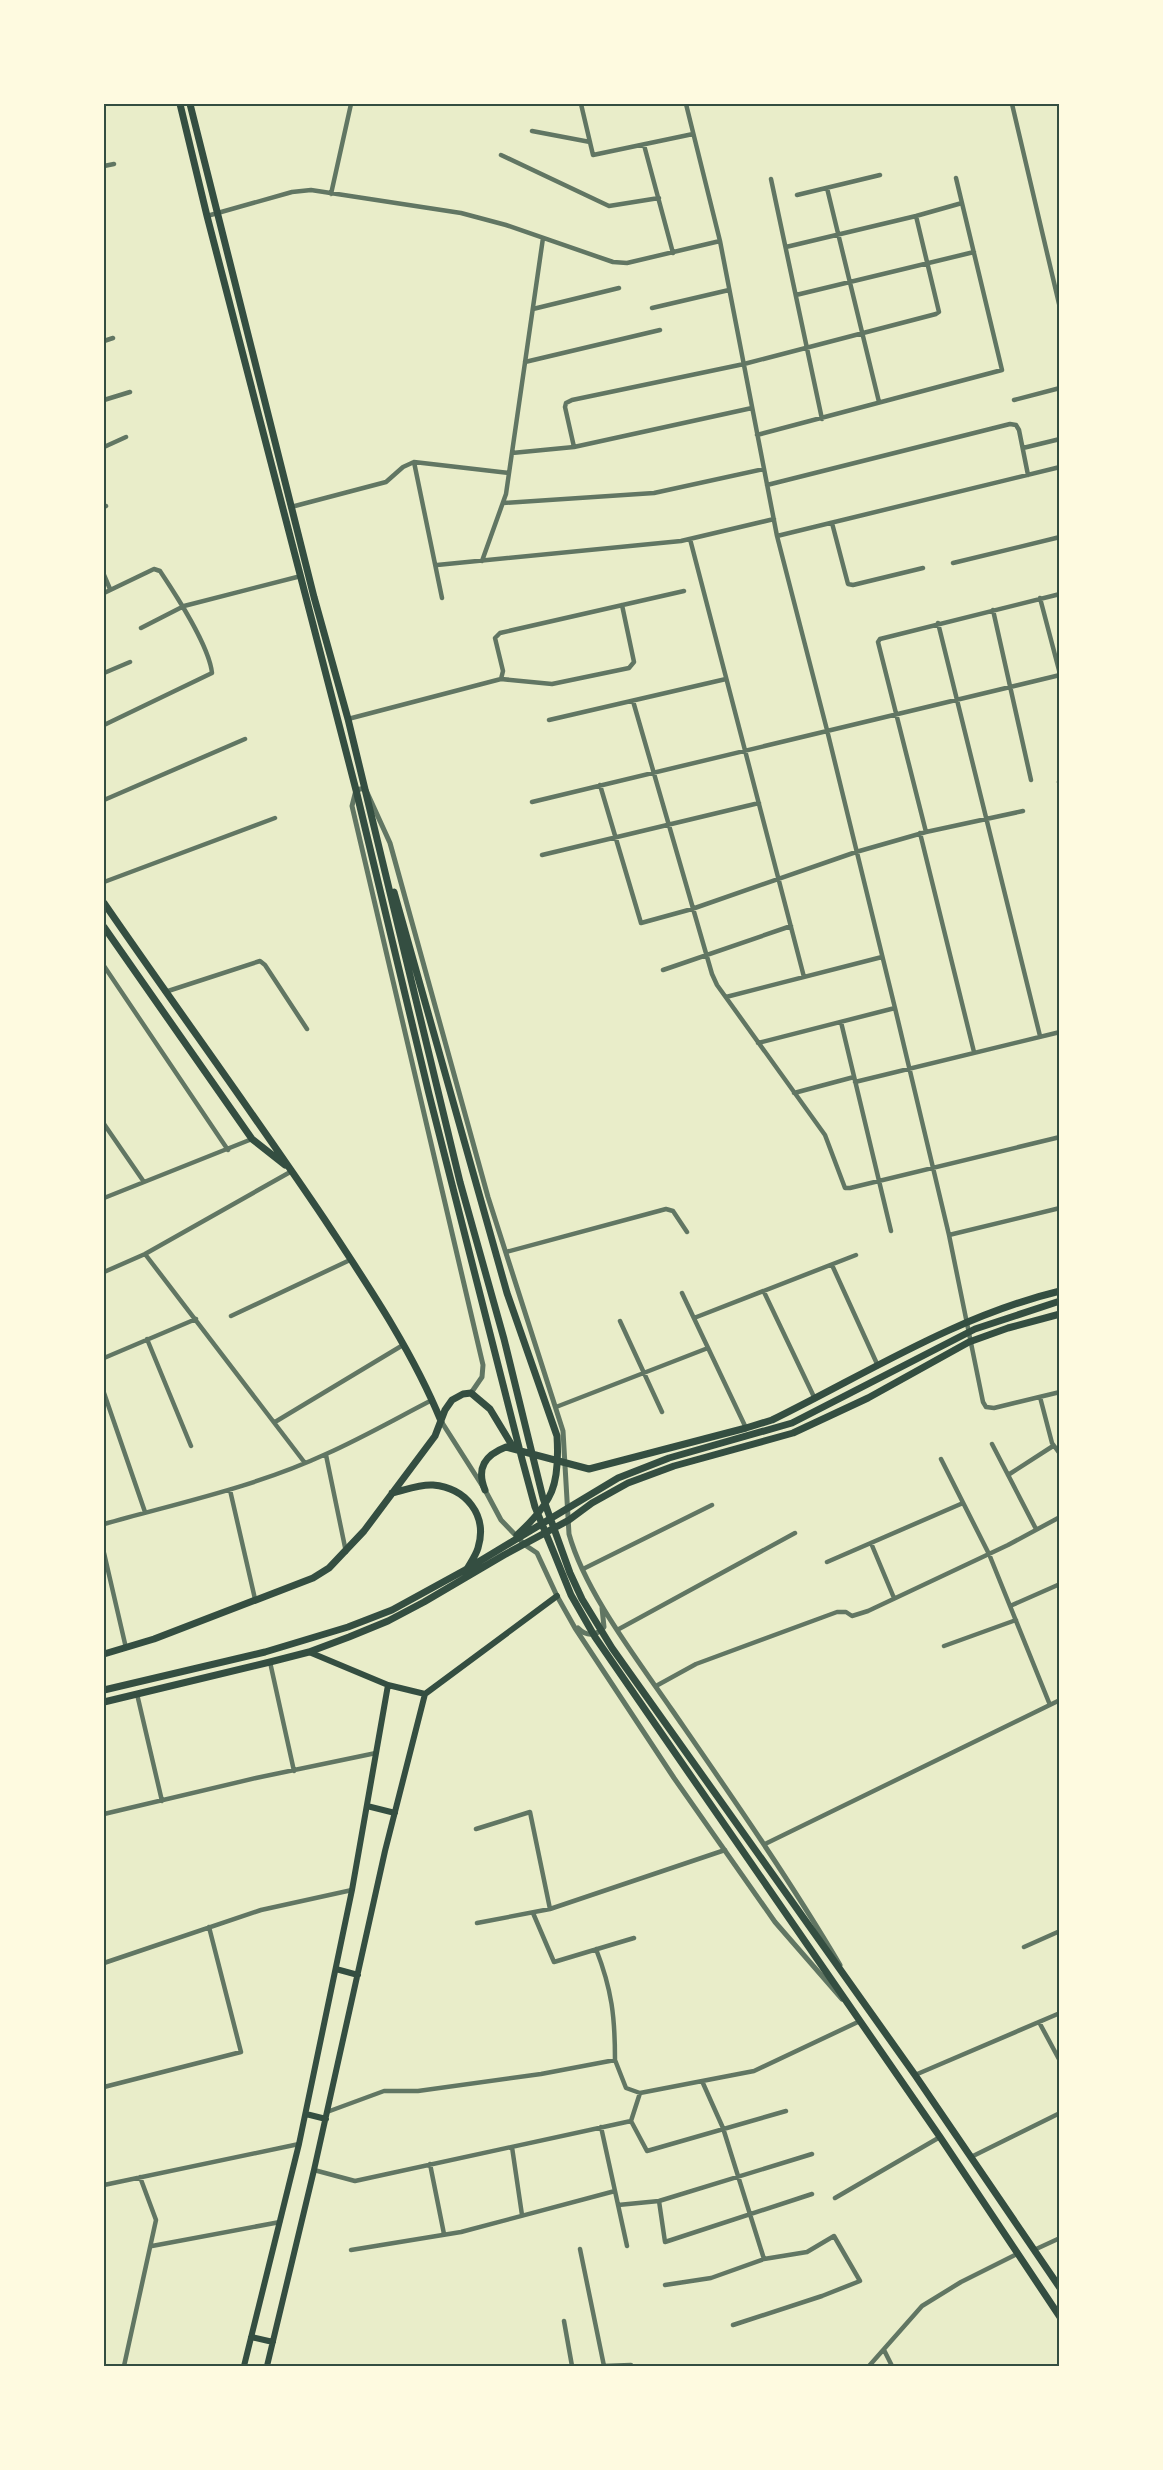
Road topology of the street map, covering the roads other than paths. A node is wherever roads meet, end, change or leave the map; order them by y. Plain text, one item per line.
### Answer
1 (180, 104) edge
2 (190, 104) edge
3 (351, 104) edge
4 (581, 104) edge
5 (686, 104) edge
6 (1012, 104) edge
7 (532, 131) dead end
8 (693, 134) junction
9 (590, 142) junction
10 (644, 145) junction
11 (501, 155) dead end
12 (114, 164) dead end
13 (104, 166) edge
14 (880, 175) dead end
15 (956, 178) dead end
16 (771, 179) dead end
17 (827, 188) junction
18 (331, 195) junction
19 (796, 195) dead end
20 (658, 198) junction
21 (962, 203) junction
22 (217, 213) junction
23 (207, 216) junction
24 (916, 216) junction
25 (838, 235) junction
26 (543, 238) junction
27 (720, 241) junction
28 (786, 247) junction
29 (974, 252) junction
30 (673, 253) junction
31 (927, 263) junction
32 (850, 282) junction
33 (619, 288) dead end
34 (729, 290) junction
35 (796, 295) junction
36 (652, 308) dead end
37 (1059, 308) edge
38 (533, 309) junction
39 (660, 330) dead end
40 (862, 333) junction
41 (113, 338) dead end
42 (104, 341) edge
43 (807, 347) junction
44 (525, 362) junction
45 (744, 364) junction
46 (1059, 388) edge
47 (130, 392) dead end
48 (104, 400) edge
49 (1014, 400) dead end
50 (879, 402) junction
51 (752, 408) junction
52 (822, 419) junction
53 (757, 435) junction
54 (126, 437) dead end
55 (1059, 439) edge
56 (104, 447) edge
57 (574, 447) junction
58 (1023, 448) junction
59 (512, 453) junction
60 (414, 462) junction
61 (1059, 467) edge
62 (764, 469) junction
63 (509, 473) junction
64 (1029, 475) junction
65 (767, 485) junction
66 (503, 503) junction
67 (291, 507) junction
68 (774, 519) junction
69 (832, 523) junction
70 (777, 536) junction
71 (1059, 537) edge
72 (690, 539) junction
73 (482, 561) junction
74 (953, 564) dead end
75 (437, 565) junction
76 (923, 568) dead end
77 (104, 575) edge
78 (300, 576) junction
79 (110, 589) junction
80 (684, 591) dead end
81 (104, 593) edge
82 (1059, 594) edge
83 (442, 598) dead end
84 (1040, 598) junction
85 (622, 605) junction
86 (184, 606) junction
87 (993, 610) junction
88 (938, 623) junction
89 (141, 628) dead end
90 (130, 662) dead end
91 (104, 673) edge
92 (1059, 675) edge
93 (501, 679) junction
94 (726, 679) junction
95 (1010, 687) junction
96 (957, 699) junction
97 (633, 701) junction
98 (896, 714) junction
99 (348, 719) junction
100 (549, 720) dead end
101 (104, 725) edge
102 (827, 730) junction
103 (245, 739) dead end
104 (745, 750) junction
105 (653, 772) junction
106 (1031, 780) dead end
107 (600, 785) junction
108 (365, 788) junction
109 (356, 790) junction
110 (104, 800) edge
111 (532, 802) dead end
112 (759, 803) junction
113 (1023, 811) dead end
114 (275, 818) dead end
115 (986, 819) junction
116 (668, 825) junction
117 (926, 832) junction
118 (920, 833) junction
119 (376, 835) junction
120 (616, 837) junction
121 (856, 852) junction
122 (542, 855) dead end
123 (778, 879) junction
124 (104, 882) edge
125 (104, 903) edge
126 (692, 909) junction
127 (791, 926) junction
128 (104, 927) edge
129 (706, 955) junction
130 (882, 957) junction
131 (104, 966) edge
132 (663, 970) dead end
133 (804, 977) junction
134 (165, 992) junction
135 (726, 997) junction
136 (895, 1008) junction
137 (840, 1022) junction
138 (307, 1029) dead end
139 (1059, 1032) edge
140 (1040, 1036) junction
141 (758, 1043) junction
142 (974, 1052) junction
143 (908, 1069) junction
144 (855, 1080) junction
145 (794, 1093) junction
146 (104, 1124) edge
147 (1059, 1137) edge
148 (252, 1139) junction
149 (228, 1150) junction
150 (932, 1167) junction
151 (292, 1171) junction
152 (879, 1181) junction
153 (144, 1182) junction
154 (104, 1198) edge
155 (1059, 1208) edge
156 (891, 1230) dead end
157 (687, 1232) dead end
158 (949, 1235) junction
159 (506, 1252) junction
160 (145, 1254) junction
161 (856, 1255) dead end
162 (350, 1260) junction
163 (832, 1265) junction
164 (104, 1272) edge
165 (1059, 1291) edge
166 (764, 1292) junction
167 (682, 1293) dead end
168 (1059, 1301) edge
169 (1059, 1314) edge
170 (231, 1316) dead end
171 (694, 1318) junction
172 (196, 1319) junction
173 (620, 1321) dead end
174 (967, 1321) junction
175 (147, 1339) junction
176 (969, 1342) junction
177 (403, 1345) junction
178 (708, 1348) junction
179 (104, 1358) edge
180 (878, 1366) junction
181 (644, 1371) junction
182 (1059, 1392) edge
183 (104, 1393) edge
184 (471, 1394) junction
185 (1040, 1397) junction
186 (815, 1399) junction
187 (432, 1400) junction
188 (556, 1407) junction
189 (662, 1412) dead end
190 (441, 1421) junction
191 (274, 1422) junction
192 (746, 1428) junction
193 (992, 1444) dead end
194 (191, 1446) dead end
195 (1053, 1446) junction
196 (513, 1448) junction
197 (1059, 1454) edge
198 (326, 1455) junction
199 (941, 1459) dead end
200 (305, 1463) junction
201 (566, 1463) junction
202 (1008, 1475) junction
203 (230, 1490) junction
204 (485, 1490) junction
205 (392, 1494) junction
206 (963, 1503) junction
207 (712, 1505) dead end
208 (145, 1512) junction
209 (1059, 1517) edge
210 (568, 1520) junction
211 (104, 1524) edge
212 (1036, 1529) junction
213 (795, 1533) dead end
214 (871, 1543) junction
215 (507, 1545) junction
216 (525, 1545) junction
217 (346, 1552) junction
218 (104, 1553) edge
219 (989, 1554) junction
220 (827, 1562) dead end
221 (583, 1569) junction
222 (461, 1580) junction
223 (1059, 1584) edge
224 (557, 1596) junction
225 (894, 1598) junction
226 (255, 1599) junction
227 (601, 1604) junction
228 (1010, 1606) junction
229 (571, 1620) junction
230 (1016, 1620) junction
231 (619, 1629) junction
232 (944, 1646) dead end
233 (126, 1648) junction
234 (309, 1652) junction
235 (104, 1654) edge
236 (270, 1662) junction
237 (388, 1685) junction
238 (656, 1686) junction
239 (104, 1690) edge
240 (137, 1694) junction
241 (425, 1694) junction
242 (1059, 1700) edge
243 (104, 1702) edge
244 (1050, 1705) junction
245 (376, 1753) junction
246 (294, 1771) junction
247 (162, 1800) junction
248 (367, 1806) junction
249 (395, 1813) junction
250 (104, 1814) edge
251 (476, 1828) dead end
252 (765, 1844) junction
253 (725, 1850) junction
254 (352, 1890) junction
255 (550, 1909) junction
256 (533, 1913) junction
257 (477, 1923) dead end
258 (210, 1927) junction
259 (1059, 1931) edge
260 (634, 1938) dead end
261 (1024, 1947) dead end
262 (596, 1949) junction
263 (104, 1963) edge
264 (336, 1969) junction
265 (358, 1975) junction
266 (868, 2012) junction
267 (1059, 2013) edge
268 (860, 2021) junction
269 (1039, 2022) junction
270 (615, 2060) junction
271 (1059, 2061) edge
272 (915, 2075) junction
273 (702, 2081) junction
274 (104, 2087) edge
275 (640, 2093) junction
276 (786, 2111) dead end
277 (1059, 2113) edge
278 (306, 2114) junction
279 (327, 2116) junction
280 (632, 2121) junction
281 (601, 2127) junction
282 (723, 2128) junction
283 (940, 2137) junction
284 (299, 2144) junction
285 (512, 2147) junction
286 (812, 2154) dead end
287 (971, 2157) junction
288 (430, 2164) junction
289 (314, 2170) junction
290 (140, 2177) junction
291 (737, 2177) junction
292 (104, 2185) edge
293 (615, 2191) junction
294 (812, 2194) dead end
295 (835, 2198) dead end
296 (659, 2201) junction
297 (618, 2205) junction
298 (522, 2215) junction
299 (749, 2215) junction
300 (280, 2222) junction
301 (444, 2234) junction
302 (1059, 2238) edge
303 (152, 2246) junction
304 (627, 2246) dead end
305 (580, 2249) dead end
306 (351, 2250) dead end
307 (1034, 2250) junction
308 (1017, 2254) junction
309 (764, 2259) junction
310 (665, 2285) dead end
311 (1059, 2288) edge
312 (1059, 2317) edge
313 (564, 2321) dead end
314 (733, 2325) dead end
315 (251, 2337) junction
316 (273, 2342) junction
317 (884, 2350) junction
318 (631, 2365) edge
319 (604, 2366) edge
320 (124, 2367) edge
321 (244, 2367) edge
322 (267, 2367) edge
323 (572, 2367) edge
324 (869, 2367) edge
325 (892, 2367) edge

1 - 23 main road
2 - 22 main road
3 - 18 street
4 - 9 street
5 - 8 street
6 - 37 street
7 - 9 street
8 - 10 street
8 - 27 street
9 - 10 street
10 - 20 street
11 - 20 street
12 - 13 street
14 - 17 street
15 - 21 street
16 - 28 street
17 - 19 street
17 - 25 street
18 - 22 street
18 - 26 street
20 - 30 street
21 - 24 street
21 - 29 street
22 - 23 street
22 - 67 main road
23 - 78 main road
24 - 25 street
24 - 31 street
25 - 28 street
25 - 32 street
26 - 30 street
26 - 38 street
27 - 30 street
27 - 34 street
28 - 35 street
29 - 31 street
29 - 50 street
31 - 32 street
31 - 40 street
32 - 35 street
32 - 40 street
33 - 38 street
34 - 36 street
34 - 45 street
35 - 43 street
38 - 44 street
39 - 44 street
40 - 43 street
40 - 50 street
41 - 42 street
43 - 45 street
43 - 52 street
44 - 59 street
45 - 51 street
45 - 57 street
46 - 49 street
47 - 48 street
50 - 52 street
51 - 53 street
51 - 57 street
52 - 53 street
53 - 62 street
54 - 56 street
55 - 58 street
57 - 59 street
58 - 64 street
58 - 65 street
59 - 63 street
60 - 63 street
60 - 67 street
60 - 75 street
61 - 64 street
62 - 65 street
62 - 66 street
63 - 66 street
64 - 69 street
65 - 68 street
66 - 73 street
67 - 99 main road
68 - 70 street
68 - 72 street
69 - 70 street
69 - 76 street
70 - 102 street
71 - 74 street
72 - 73 street
72 - 94 street
73 - 75 street
75 - 83 street
77 - 79 street
78 - 86 street
78 - 109 main road
79 - 81 street
79 - 86 street
80 - 85 street
82 - 84 street
84 - 87 street
84 - 92 street
85 - 93 street
85 - 93 street
86 - 89 street
86 - 101 street
87 - 88 street
87 - 95 street
88 - 96 street
88 - 98 street
90 - 91 street
92 - 95 street
93 - 99 street
94 - 97 street
94 - 104 street
95 - 96 street
95 - 106 street
96 - 98 street
96 - 115 street
97 - 100 street
97 - 105 street
98 - 102 street
98 - 117 street
99 - 108 main road
102 - 104 street
102 - 121 street
103 - 110 street
104 - 105 street
104 - 112 street
105 - 107 street
105 - 116 street
107 - 111 street
107 - 120 street
108 - 109 street
108 - 119 main road
108 - 159 street
109 - 184 street
109 - 268 main road
112 - 116 street
112 - 123 street
113 - 115 street
114 - 124 street
115 - 117 street
115 - 140 street
116 - 120 street
116 - 126 street
117 - 118 street
118 - 121 street
118 - 142 street
119 - 215 main road
119 - 266 main road
120 - 122 street
120 - 126 street
121 - 123 street
121 - 130 street
123 - 126 street
123 - 127 street
125 - 134 main road
126 - 129 street
127 - 129 street
127 - 133 street
128 - 148 main road
129 - 132 street
129 - 135 street
130 - 133 street
130 - 136 street
131 - 149 street
133 - 135 street
134 - 138 street
134 - 151 main road
135 - 141 street
136 - 137 street
136 - 143 street
137 - 141 street
137 - 144 street
139 - 140 street
140 - 142 street
141 - 145 street
142 - 143 street
143 - 144 street
143 - 150 street
144 - 145 street
144 - 152 street
145 - 152 street
146 - 153 street
147 - 150 street
148 - 149 street
148 - 151 main road
149 - 153 street
150 - 152 street
150 - 158 street
151 - 160 street
151 - 162 main road
152 - 156 street
153 - 154 street
155 - 158 street
157 - 159 street
158 - 174 street
159 - 188 street
160 - 164 street
160 - 172 street
161 - 163 street
162 - 170 street
162 - 177 main road
163 - 166 street
163 - 180 street
165 - 174 main road
166 - 171 street
166 - 186 street
167 - 171 street
168 - 215 main road
169 - 176 main road
171 - 178 street
172 - 175 street
172 - 191 street
173 - 181 street
174 - 176 street
174 - 180 main road
175 - 179 street
175 - 194 street
176 - 185 street
176 - 210 main road
177 - 187 main road
177 - 191 street
178 - 181 street
178 - 192 street
180 - 186 main road
181 - 188 street
181 - 189 street
182 - 185 street
183 - 208 street
184 - 190 main road
184 - 196 main road
185 - 195 street
186 - 192 main road
187 - 190 main road
187 - 198 street
188 - 201 street
190 - 204 street
190 - 205 main road
191 - 200 street
192 - 201 main road
193 - 202 street
195 - 197 street
195 - 202 street
196 - 201 main road
196 - 204 main road
198 - 200 street
198 - 217 street
199 - 206 street
200 - 203 street
201 - 210 street
202 - 212 street
203 - 208 street
203 - 226 street
204 - 216 street
205 - 217 main road
205 - 222 main road
206 - 214 street
206 - 219 street
207 - 221 street
208 - 211 street
209 - 212 street
210 - 216 main road
210 - 221 street
212 - 219 street
213 - 231 street
214 - 220 street
214 - 225 street
215 - 239 main road
216 - 222 main road
216 - 224 street
217 - 226 main road
218 - 233 street
219 - 225 street
219 - 228 street
221 - 227 street
222 - 234 main road
223 - 228 street
224 - 229 street
224 - 241 main road
225 - 238 street
226 - 233 main road
227 - 229 street
227 - 231 street
228 - 230 street
229 - 253 street
230 - 232 street
230 - 244 street
231 - 238 street
233 - 235 main road
234 - 236 main road
234 - 237 main road
236 - 240 main road
236 - 246 street
237 - 241 main road
237 - 245 main road
238 - 252 street
240 - 243 main road
240 - 247 street
241 - 249 main road
242 - 244 street
244 - 252 street
245 - 246 street
245 - 248 main road
246 - 247 street
247 - 250 street
248 - 249 main road
248 - 254 main road
249 - 265 main road
251 - 255 street
252 - 266 street
253 - 255 street
253 - 268 street
254 - 258 street
254 - 264 main road
255 - 256 street
256 - 257 street
256 - 262 street
258 - 263 street
258 - 274 street
259 - 261 street
260 - 262 street
262 - 270 street
264 - 265 main road
264 - 278 main road
265 - 279 main road
266 - 272 main road
267 - 269 street
268 - 273 street
268 - 283 main road
269 - 271 street
269 - 272 street
270 - 275 street
270 - 279 street
272 - 287 main road
273 - 275 street
273 - 282 street
275 - 280 street
276 - 282 street
277 - 287 street
278 - 279 main road
278 - 284 main road
279 - 289 main road
280 - 281 street
280 - 282 street
281 - 285 street
281 - 293 street
282 - 291 street
283 - 295 street
283 - 308 main road
284 - 290 street
284 - 300 main road
285 - 288 street
285 - 298 street
286 - 291 street
287 - 307 main road
288 - 289 street
288 - 301 street
289 - 316 main road
290 - 292 street
290 - 303 street
291 - 296 street
291 - 299 street
293 - 297 street
293 - 298 street
294 - 299 street
296 - 297 street
296 - 299 street
297 - 304 street
298 - 301 street
299 - 309 street
300 - 303 street
300 - 315 main road
301 - 306 street
302 - 307 street
303 - 320 street
305 - 319 street
307 - 311 main road
308 - 312 main road
308 - 317 street
309 - 310 street
309 - 314 street
313 - 323 street
315 - 316 main road
315 - 321 main road
316 - 322 main road
317 - 324 street
317 - 325 street
318 - 319 street

